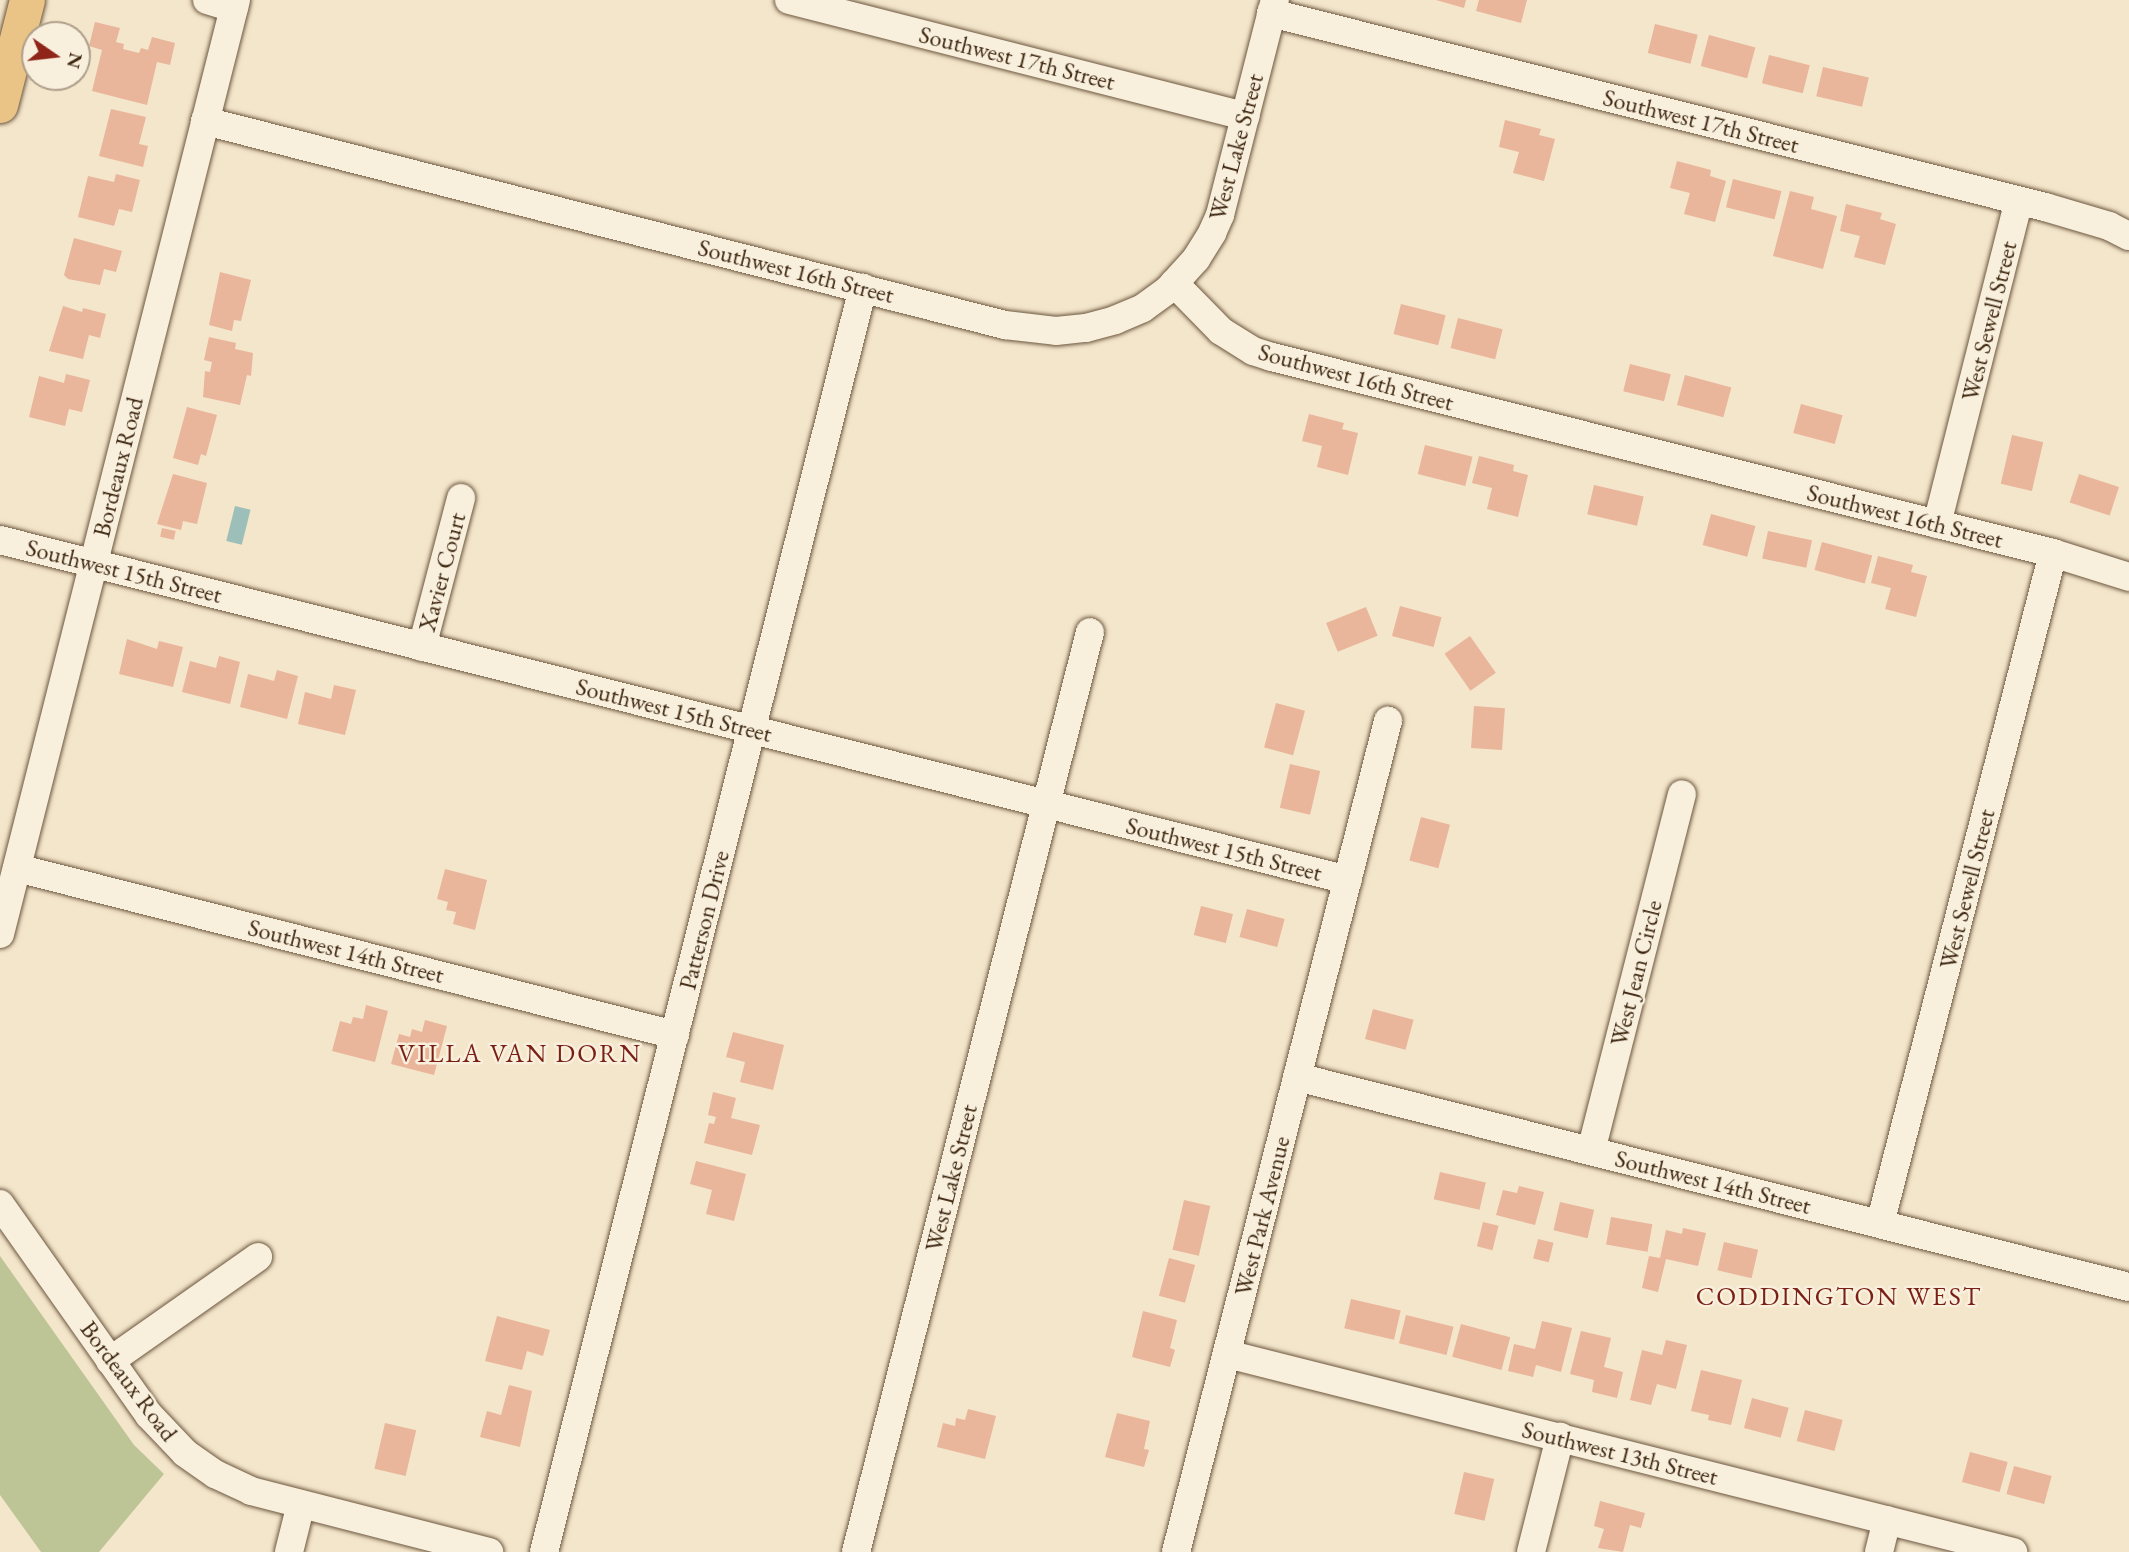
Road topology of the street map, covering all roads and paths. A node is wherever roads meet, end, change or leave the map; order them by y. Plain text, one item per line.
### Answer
1 (27, 0) edge
2 (207, 0) edge
3 (789, 0) edge
4 (235, 4) edge
5 (1273, 7) edge
6 (0, 105) edge
7 (1245, 117) junction
8 (205, 121) junction
9 (2019, 201) junction
10 (2129, 236) edge
11 (1174, 283) junction
12 (863, 288) junction
13 (461, 498) dead end
14 (1937, 524) junction
15 (0, 540) edge
16 (2053, 553) junction
17 (93, 564) junction
18 (2129, 577) edge
19 (1090, 632) dead end
20 (422, 647) junction
21 (1388, 721) dead end
22 (752, 730) junction
23 (1682, 794) dead end
24 (1046, 804) junction
25 (16, 868) junction
26 (1348, 880) junction
27 (0, 934) edge
28 (675, 1035) junction
29 (1297, 1077) junction
30 (1591, 1151) junction
31 (0, 1204) edge
32 (1881, 1224) junction
33 (258, 1257) dead end
34 (2129, 1287) edge
35 (1227, 1353) junction
36 (110, 1361) junction
37 (1560, 1437) junction
38 (301, 1504) junction
39 (1887, 1520) junction
40 (289, 1552) edge
41 (489, 1552) edge
42 (544, 1552) edge
43 (856, 1552) edge
44 (1176, 1552) edge
45 (1531, 1552) edge
46 (1880, 1552) edge
47 (2013, 1552) edge

1 - 6 main road
2 - 4 street
3 - 7 street, Southwest 17th Street
4 - 8 street, Bordeaux Road
5 - 7 street, West Lake Street
5 - 9 street, Southwest 17th Street
7 - 11 street, West Lake Street
8 - 12 street, Southwest 16th Street
8 - 17 street, Bordeaux Road
9 - 10 street, Southwest 17th Street
9 - 14 street, West Sewell Street
11 - 12 street, Southwest 16th Street
11 - 14 street, Southwest 16th Street
12 - 22 street, Patterson Drive
13 - 20 street, Xavier Court
14 - 16 street, Southwest 16th Street
15 - 17 street, Southwest 15th Street
16 - 18 street, Southwest 16th Street
16 - 32 street, West Sewell Street
17 - 20 street, Southwest 15th Street
17 - 25 street, Bordeaux Road
19 - 24 street, West Lake Street
20 - 22 street, Southwest 15th Street
21 - 26 street, West Park Avenue
22 - 24 street, Southwest 15th Street
22 - 28 street, Patterson Drive
23 - 30 street, West Jean Circle
24 - 26 street, Southwest 15th Street
24 - 43 street, West Lake Street
25 - 27 street, Bordeaux Road
25 - 28 street, Southwest 14th Street
26 - 29 street, West Park Avenue
28 - 42 street, Patterson Drive
29 - 30 street, Southwest 14th Street
29 - 35 street, West Park Avenue
30 - 32 street, Southwest 14th Street
31 - 36 street, Bordeaux Road
32 - 34 street, Southwest 14th Street
33 - 36 street
35 - 37 street, Southwest 13th Street
35 - 44 street, West Park Avenue
36 - 38 street, Bordeaux Road
37 - 39 street, Southwest 13th Street
37 - 45 street
38 - 40 street
38 - 41 street, Bordeaux Road
39 - 46 street
39 - 47 street, Southwest 13th Street

